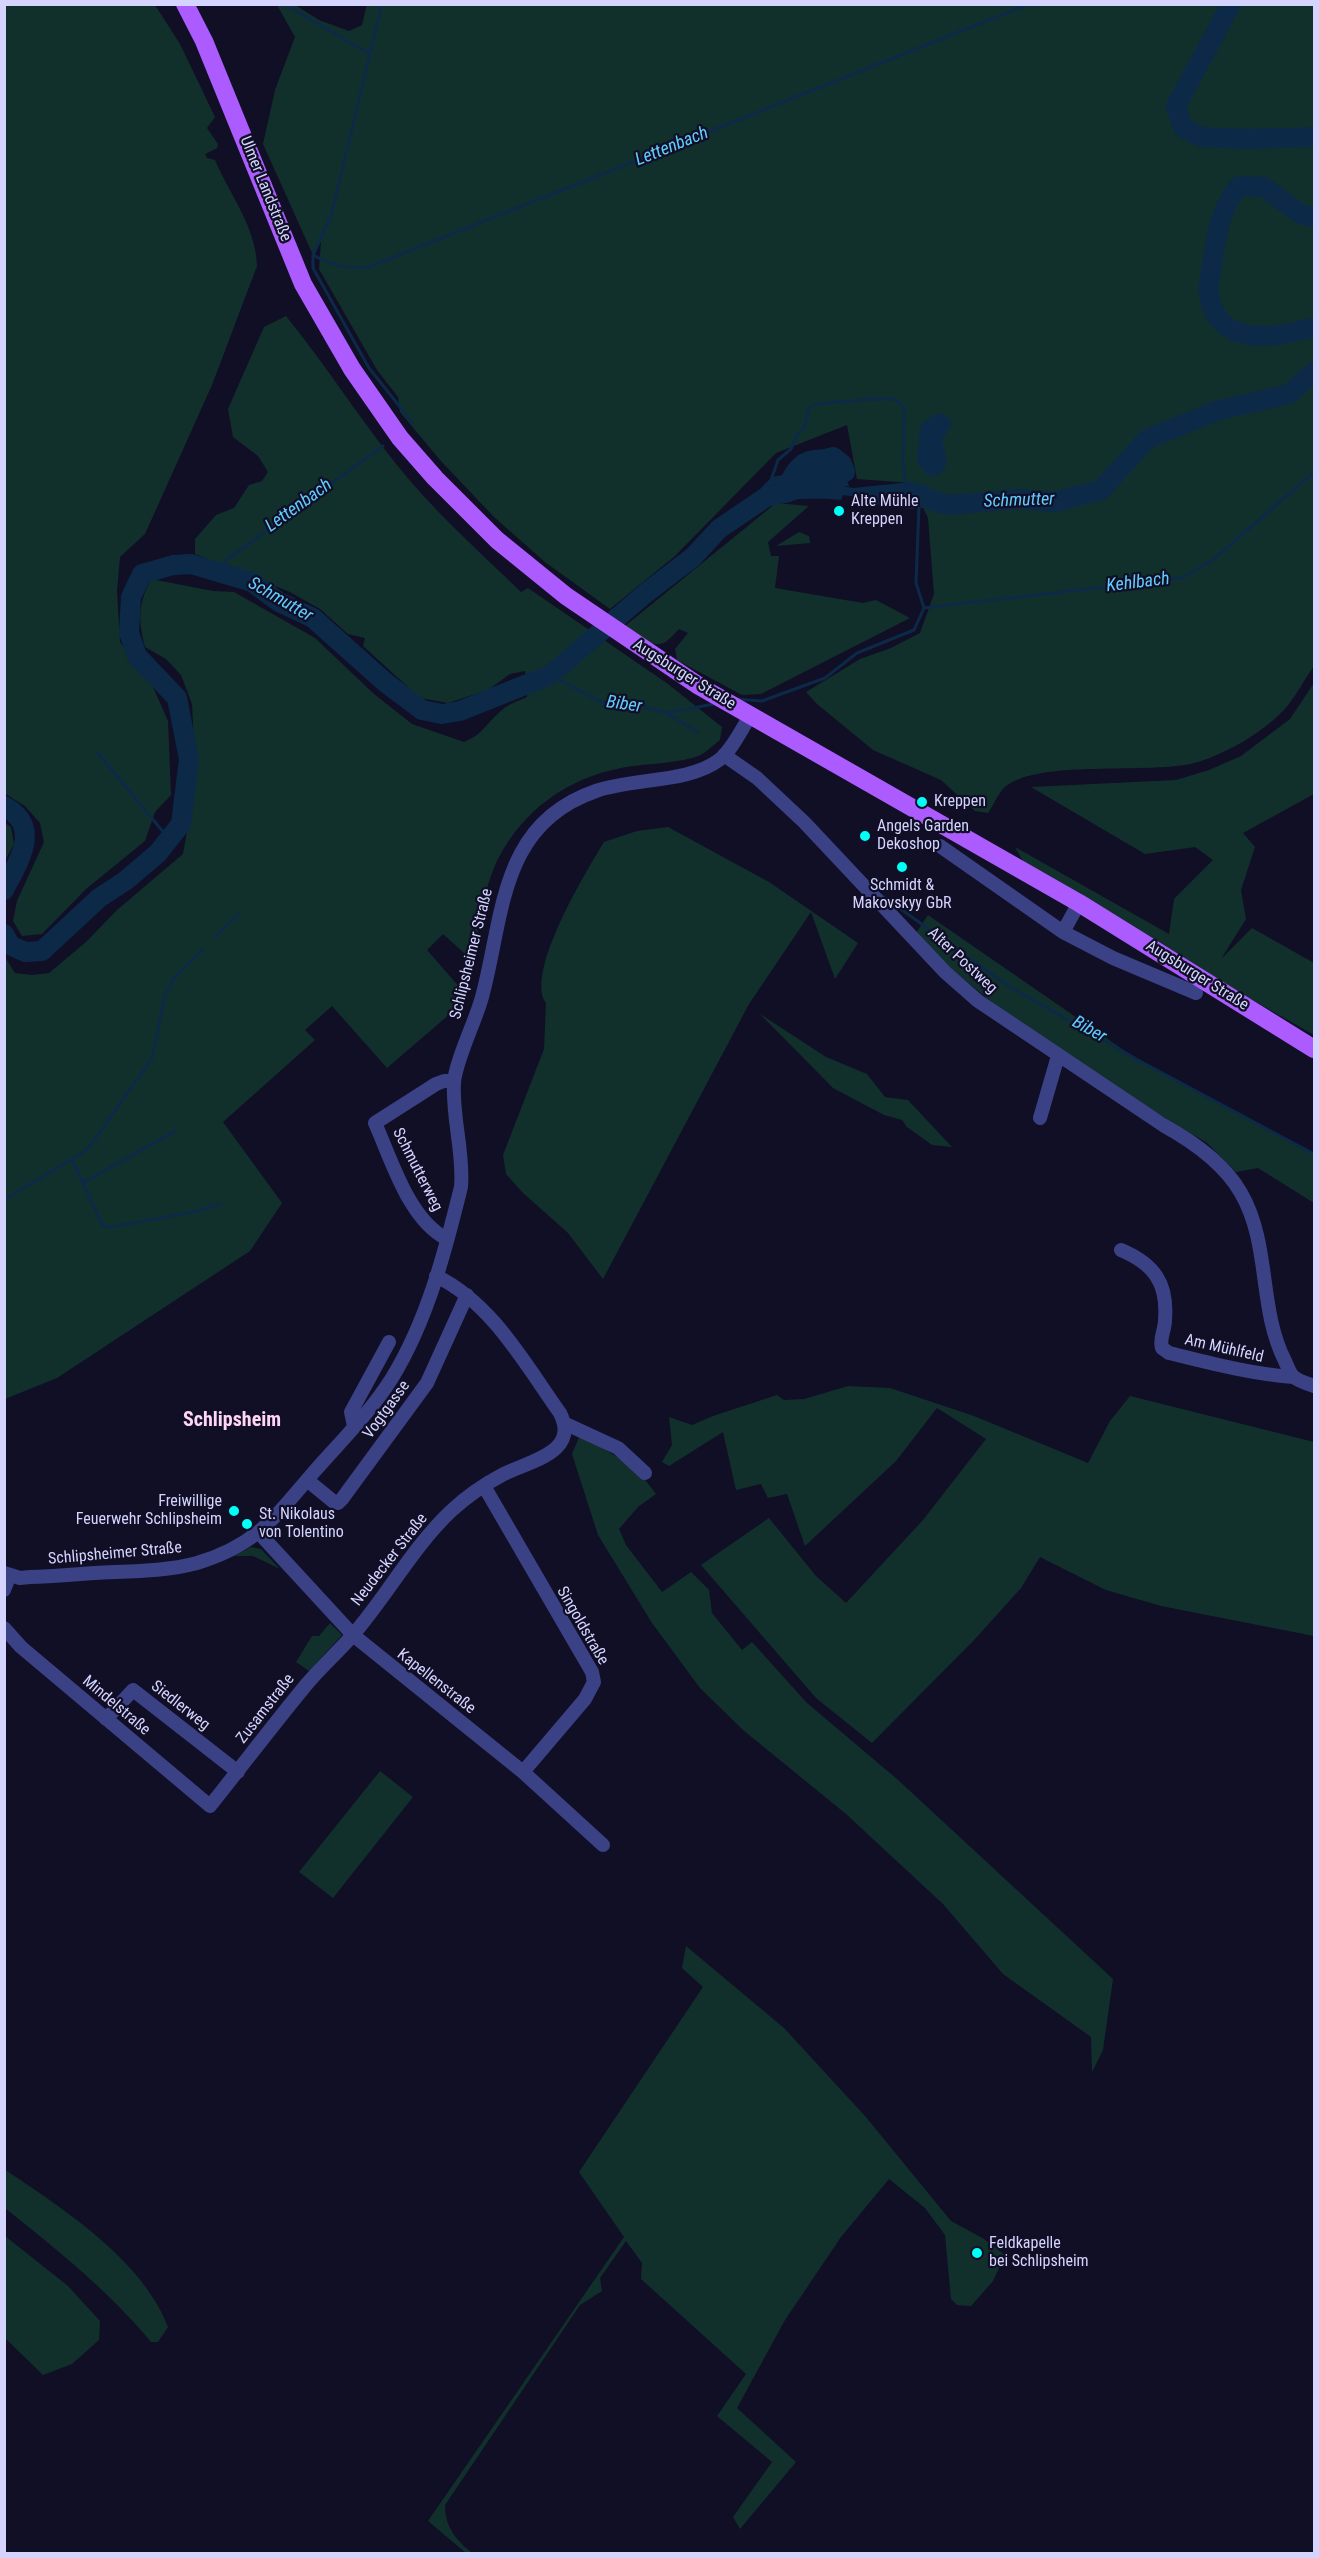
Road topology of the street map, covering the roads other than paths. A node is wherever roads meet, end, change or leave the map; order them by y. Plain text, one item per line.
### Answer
1 (184, 4) edge
2 (352, 369) joint
3 (746, 714) junction
4 (724, 755) junction
5 (940, 846) dead end
6 (1079, 903) junction
7 (1063, 932) junction
8 (1196, 993) dead end
9 (1314, 1049) edge
10 (1059, 1056) junction
11 (454, 1081) junction
12 (1040, 1118) dead end
13 (447, 1239) junction
14 (1121, 1250) dead end
15 (436, 1276) junction
16 (466, 1295) junction
17 (389, 1342) dead end
18 (1293, 1377) junction
19 (1314, 1386) edge
20 (566, 1424) junction
21 (354, 1426) junction
22 (645, 1473) dead end
23 (307, 1480) junction
24 (484, 1486) junction
25 (259, 1533) junction
26 (7, 1574) edge
27 (4, 1590) edge
28 (4, 1628) edge
29 (352, 1635) junction
30 (106, 1719) junction
31 (238, 1772) junction
32 (523, 1772) junction
33 (210, 1806) joint
34 (603, 1845) dead end

1 - 2 main road, Ulmer Landstraße
2 - 3 main road, Augsburger Straße
3 - 4 street, Schlipsheimer Straße
3 - 6 main road, Augsburger Straße
4 - 10 street, Alter Postweg
4 - 11 street, Schlipsheimer Straße
5 - 7 street, Augsburger Straße
6 - 7 street
6 - 9 main road, Augsburger Straße
7 - 8 street, Augsburger Straße
10 - 12 street
10 - 18 street, Alter Postweg
11 - 13 street, Schlipsheimer Straße
11 - 13 street, Schmutterweg
13 - 15 street, Schlipsheimer Straße
14 - 18 street, Am Mühlfeld
15 - 16 street
15 - 21 street, Schlipsheimer Straße
16 - 20 street
16 - 23 street, Vogtgasse
17 - 21 street
18 - 19 street
20 - 22 street
20 - 24 street, Neudecker Straße
21 - 23 street, Schlipsheimer Straße
23 - 25 street, Schlipsheimer Straße
24 - 29 street, Neudecker Straße
24 - 32 street, Singoldstraße
25 - 26 street, Schlipsheimer Straße
25 - 29 street, Kapellenstraße
26 - 27 street
28 - 30 street, Mindelstraße
29 - 31 street, Zusamstraße
29 - 32 street, Kapellenstraße
30 - 31 street, Siedlerweg
30 - 33 street, Mindelstraße
31 - 33 street, Zusamstraße
32 - 34 street, Kapellenstraße

